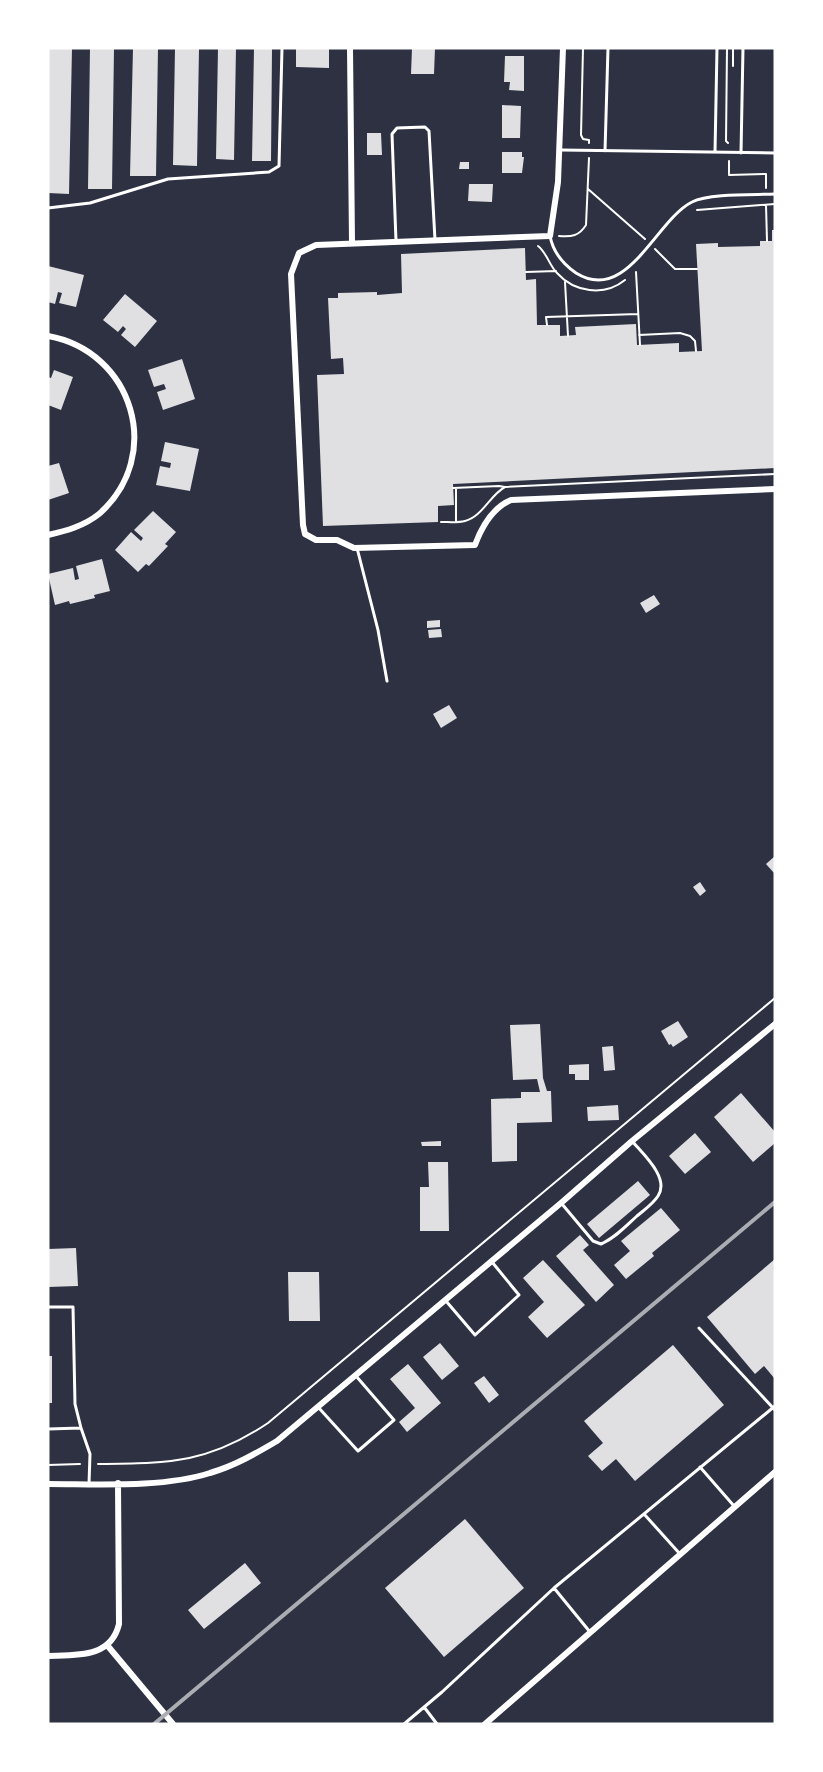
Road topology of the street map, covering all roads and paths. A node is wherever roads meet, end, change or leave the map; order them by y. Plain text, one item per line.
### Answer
1 (282, 48) edge
2 (350, 48) edge
3 (563, 48) edge
4 (583, 48) edge
5 (608, 48) edge
6 (717, 48) edge
7 (727, 48) edge
8 (733, 48) edge
9 (743, 48) edge
10 (733, 71) dead end
11 (732, 140) dead end
12 (559, 150) junction
13 (589, 150) junction
14 (605, 151) junction
15 (715, 152) junction
16 (741, 153) junction
17 (775, 153) edge
18 (588, 189) junction
19 (775, 194) edge
20 (48, 208) edge
21 (550, 236) junction
22 (435, 240) junction
23 (396, 242) junction
24 (352, 243) junction
25 (650, 244) junction
26 (636, 269) dead end
27 (696, 269) dead end
28 (555, 271) dead end
29 (526, 272) dead end
30 (531, 272) junction
31 (531, 279) dead end
32 (565, 280) dead end
33 (638, 314) junction
34 (567, 316) junction
35 (547, 325) dead end
36 (639, 335) junction
37 (48, 336) edge
38 (568, 336) dead end
39 (640, 345) dead end
40 (696, 351) dead end
41 (748, 470) dead end
42 (667, 473) dead end
43 (748, 475) dead end
44 (577, 478) dead end
45 (667, 479) dead end
46 (577, 483) dead end
47 (505, 487) dead end
48 (775, 489) edge
49 (456, 522) dead end
50 (48, 536) edge
51 (357, 548) junction
52 (387, 681) dead end
53 (775, 998) edge
54 (775, 1024) edge
55 (632, 1141) junction
56 (561, 1203) junction
57 (491, 1261) junction
58 (444, 1300) junction
59 (48, 1307) edge
60 (699, 1328) dead end
61 (355, 1374) junction
62 (318, 1407) junction
63 (774, 1408) edge
64 (81, 1428) junction
65 (48, 1429) edge
66 (90, 1464) junction
67 (48, 1465) edge
68 (700, 1467) junction
69 (775, 1472) edge
70 (118, 1483) junction
71 (48, 1484) edge
72 (89, 1484) junction
73 (735, 1506) junction
74 (644, 1514) junction
75 (680, 1554) junction
76 (554, 1588) junction
77 (590, 1632) junction
78 (107, 1645) junction
79 (48, 1656) edge
80 (424, 1707) junction
81 (173, 1724) edge
82 (404, 1724) edge
83 (437, 1724) edge
84 (485, 1724) edge

1 - 20 lane
2 - 24 street
3 - 12 street
4 - 13 path
5 - 14 lane
6 - 15 lane
7 - 11 path
8 - 10 path
9 - 16 lane
12 - 13 lane
12 - 21 street
13 - 14 lane
13 - 18 path
14 - 15 lane
15 - 16 lane
16 - 17 lane
18 - 21 path
18 - 25 path
19 - 25 lane
21 - 22 street
21 - 25 lane
22 - 23 street
22 - 23 lane
23 - 24 street
24 - 51 street
25 - 27 path
26 - 33 path
28 - 30 path
29 - 30 path
30 - 31 path
32 - 34 path
33 - 34 path
33 - 36 path
34 - 35 path
34 - 38 path
36 - 39 path
36 - 40 path
37 - 50 street
41 - 43 path
42 - 45 path
44 - 46 path
47 - 49 path
48 - 51 street
51 - 52 lane
53 - 66 path
54 - 55 street
55 - 56 street
55 - 56 lane
56 - 57 street
57 - 58 street
57 - 58 lane
58 - 61 street
59 - 64 lane
60 - 63 lane
61 - 62 street
61 - 62 lane
62 - 70 street
63 - 68 lane
64 - 65 lane
64 - 66 lane
66 - 67 path
66 - 72 lane
68 - 73 lane
68 - 74 lane
69 - 73 street
70 - 72 street
70 - 78 street
71 - 72 street
73 - 75 street
74 - 75 lane
74 - 76 lane
75 - 77 street
76 - 77 lane
76 - 80 lane
77 - 84 street
78 - 79 street
78 - 81 street
80 - 82 lane
80 - 83 lane

